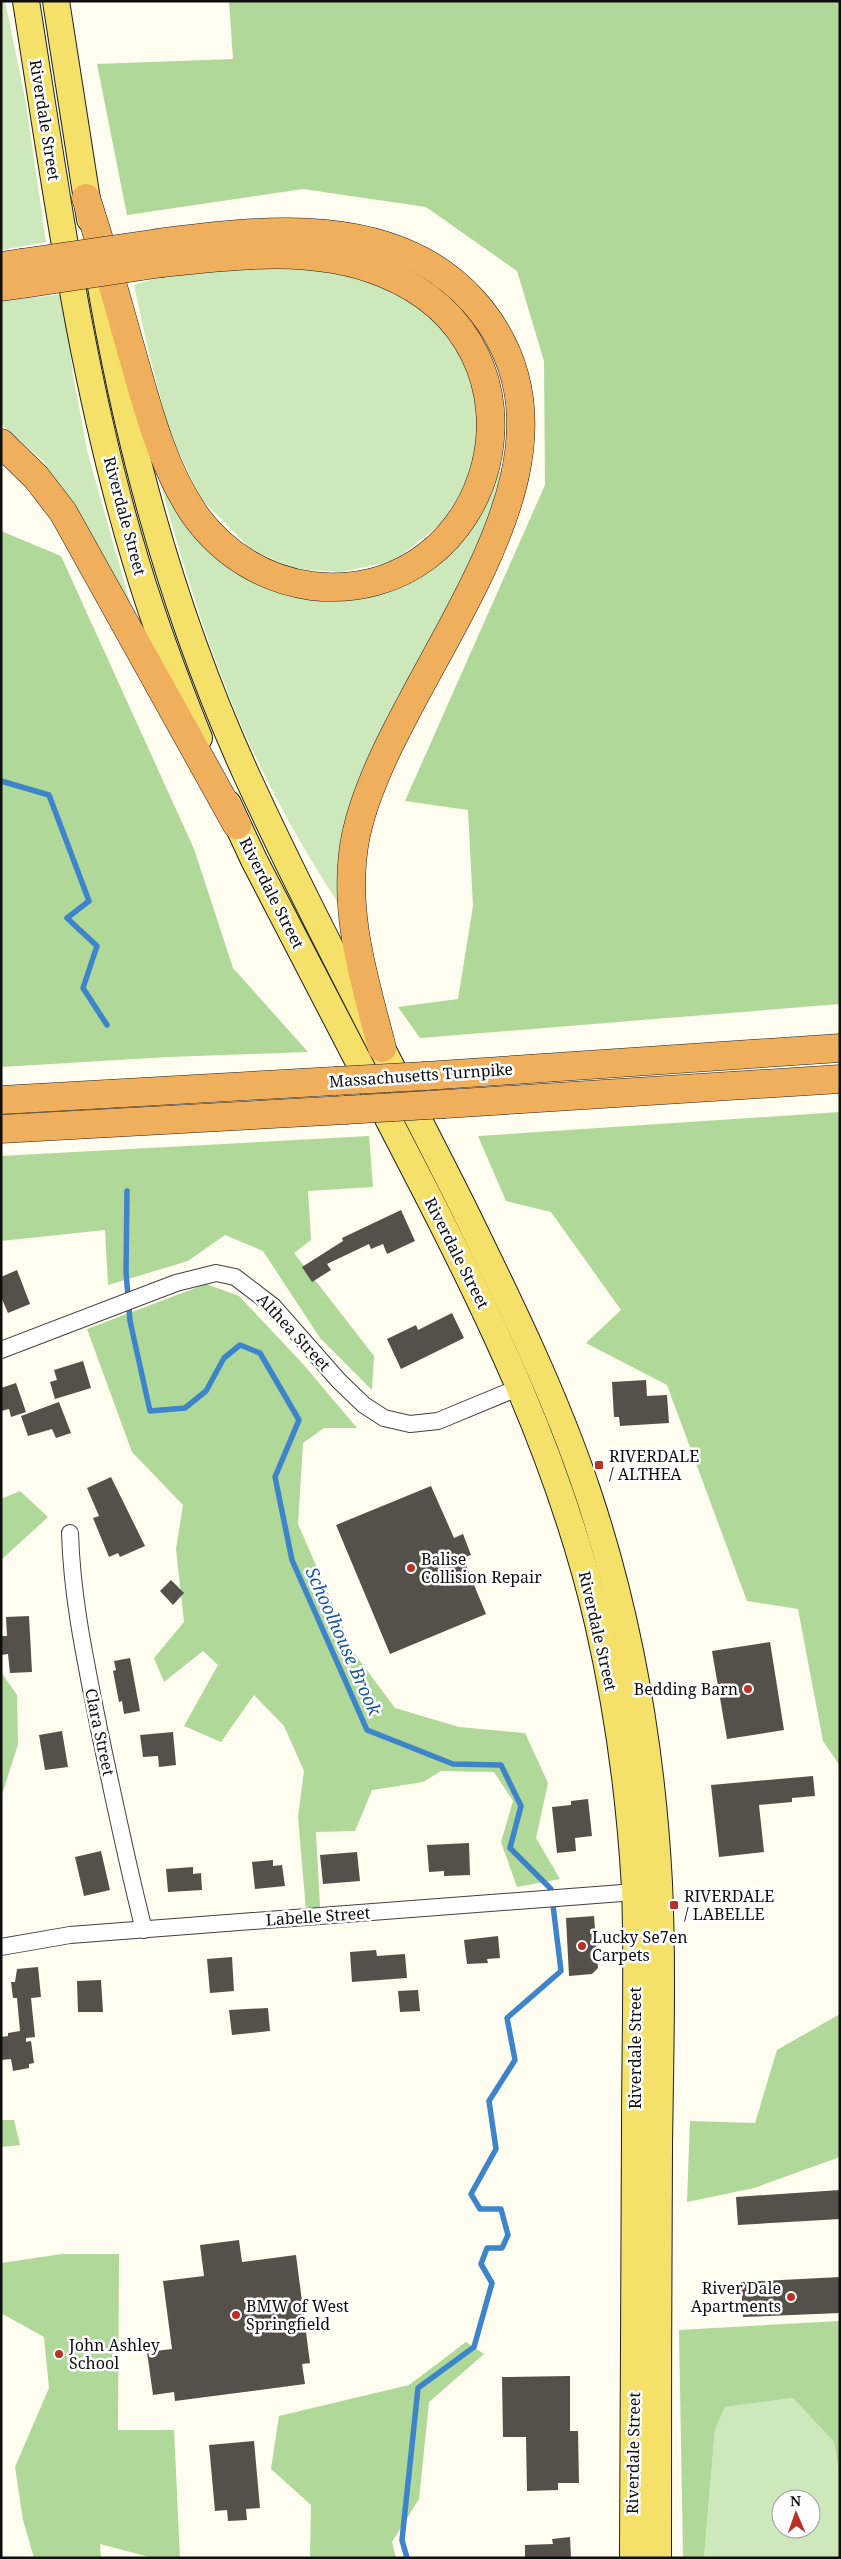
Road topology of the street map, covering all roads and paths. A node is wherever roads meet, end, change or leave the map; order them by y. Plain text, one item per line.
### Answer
1 (26, 1) edge
2 (56, 1) edge
3 (86, 198) junction
4 (160, 253) junction
5 (12, 275) edge
6 (1, 443) edge
7 (238, 826) junction
8 (382, 1048) junction
9 (840, 1048) edge
10 (840, 1080) edge
11 (1, 1100) edge
12 (1, 1129) edge
13 (1, 1350) edge
14 (520, 1387) junction
15 (70, 1533) dead end
16 (635, 1892) junction
17 (144, 1930) junction
18 (1, 1947) edge
19 (633, 2558) edge
20 (658, 2558) edge

1 - 7 main road, Riverdale Street
2 - 3 main road, Riverdale Street
3 - 4 highway
3 - 8 main road, Riverdale Street
4 - 5 highway, bridge
4 - 8 highway
6 - 7 highway
7 - 14 main road, Riverdale Street
8 - 20 main road, Riverdale Street
9 - 11 highway, Massachusetts Turnpike, bridge
10 - 12 highway, Massachusetts Turnpike, bridge
13 - 14 street, Althea Street
14 - 16 main road, Riverdale Street
15 - 17 street, Clara Street
16 - 17 street, Labelle Street
16 - 19 main road, Riverdale Street
17 - 18 street, Labelle Street

